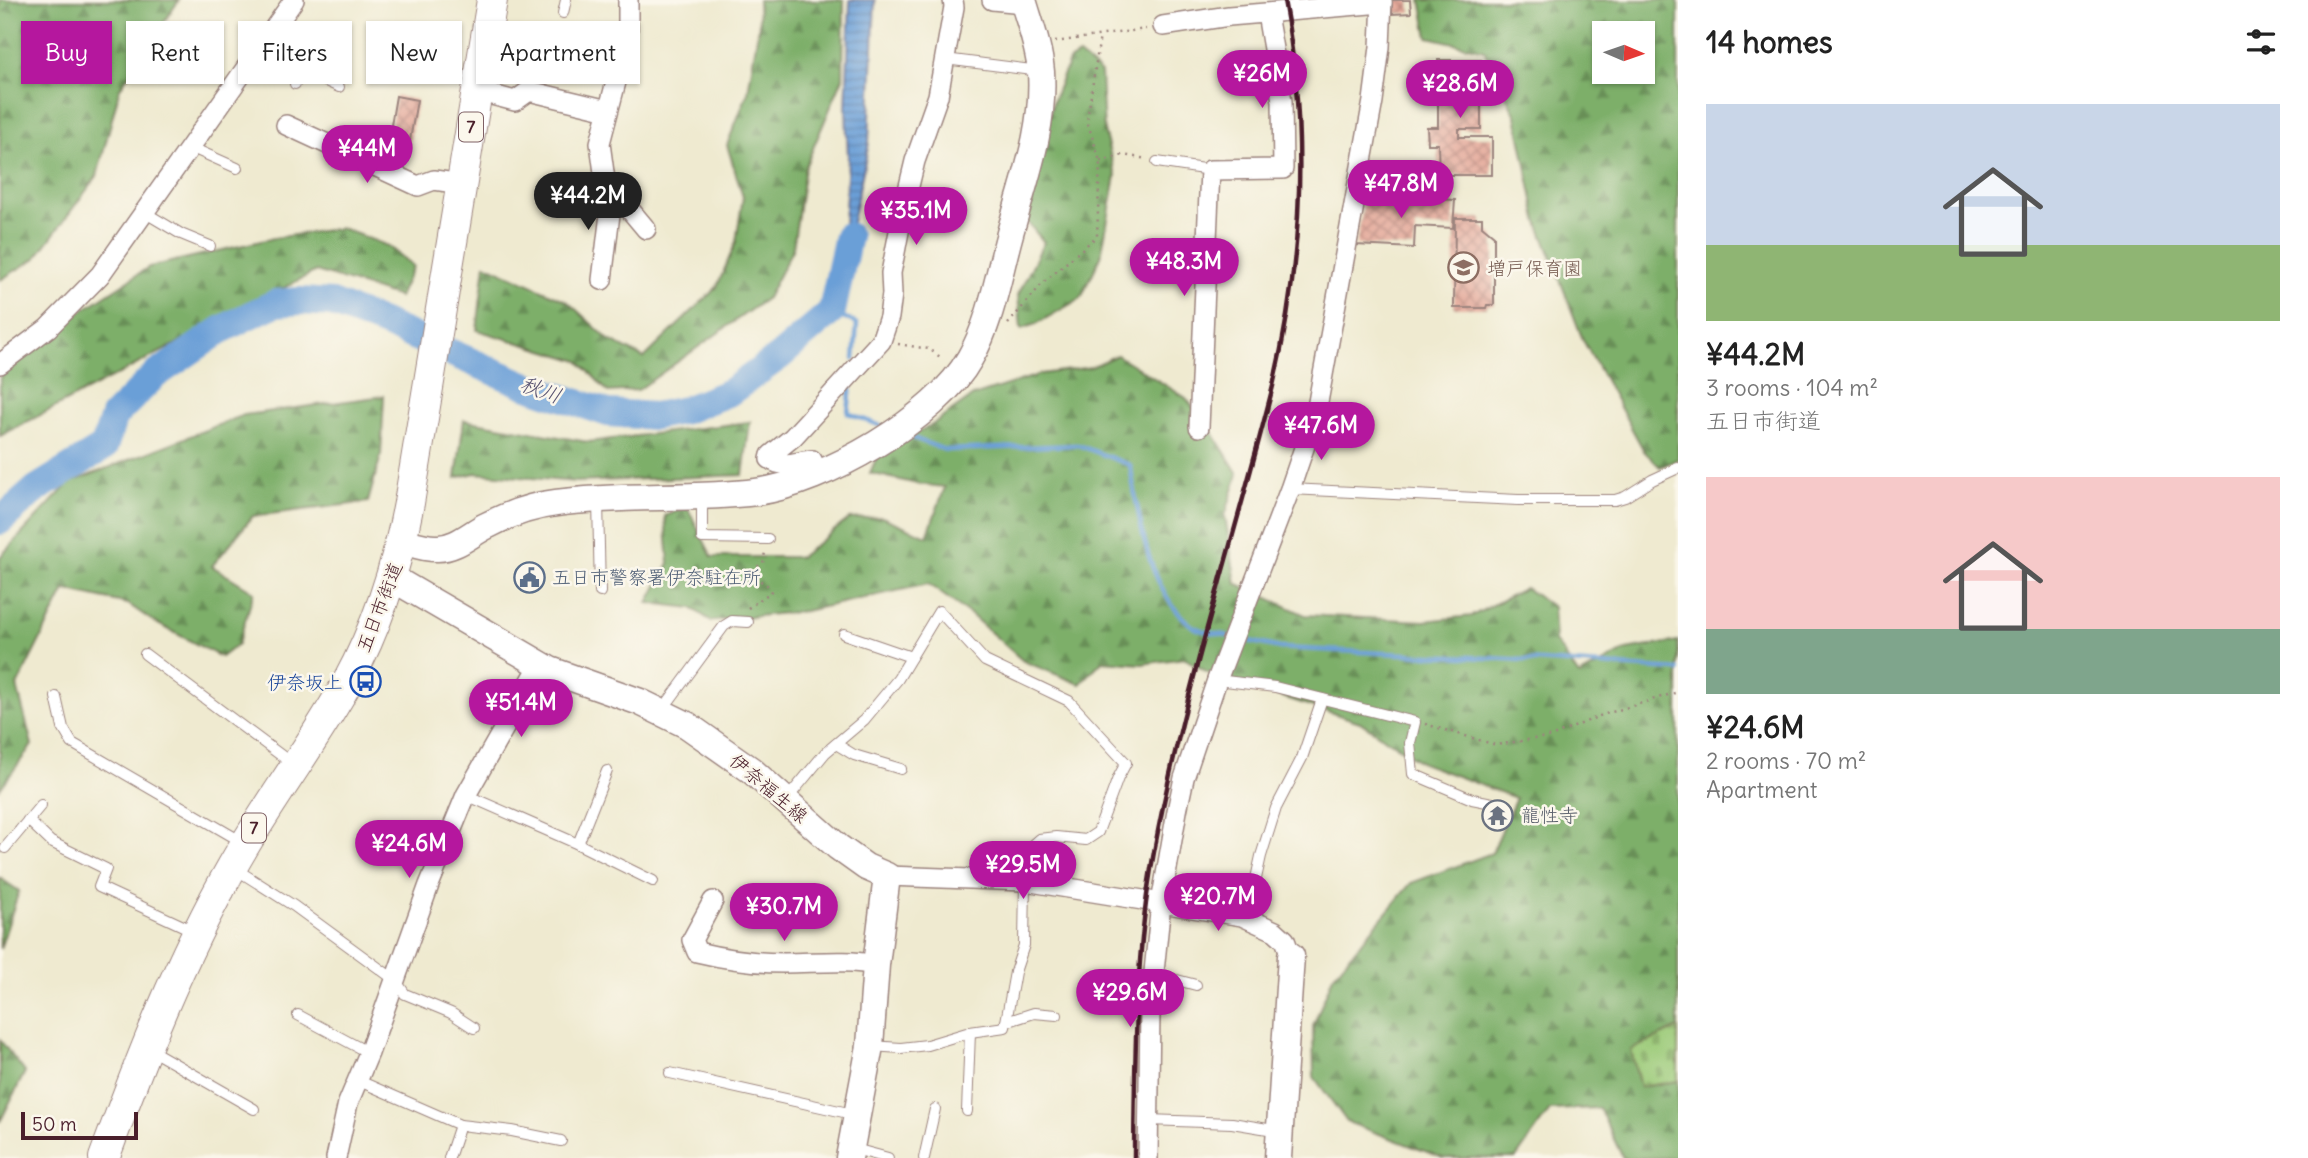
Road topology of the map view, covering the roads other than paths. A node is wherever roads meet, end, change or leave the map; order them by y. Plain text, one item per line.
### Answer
1 (492, 0) edge
2 (566, 0) edge
3 (628, 0) edge
4 (953, 0) edge
5 (992, 0) edge
6 (1024, 1) edge
7 (1382, 1) edge
8 (288, 8) edge
9 (563, 13) dead end
10 (1267, 14) junction
11 (1163, 26) road end
12 (945, 59) junction
13 (1041, 71) junction
14 (332, 84) edge
15 (339, 87) dead end
16 (477, 91) junction
17 (608, 110) junction
18 (286, 125) dead end
19 (190, 147) junction
20 (1157, 162) road end
21 (237, 168) dead end
22 (1210, 170) junction
23 (462, 184) junction
24 (610, 187) junction
25 (144, 212) junction
26 (646, 229) dead end
27 (210, 246) dead end
28 (602, 280) dead end
29 (0, 364) edge
30 (1199, 428) dead end
31 (1678, 468) edge
32 (819, 473) junction
33 (1290, 489) junction
34 (702, 496) junction
35 (598, 500) junction
36 (768, 539) road end
37 (402, 541) junction
38 (392, 579) junction
39 (600, 592) dead end
40 (743, 622) road end
41 (844, 634) dead end
42 (145, 654) dead end
43 (911, 657) junction
44 (540, 665) junction
45 (1217, 680) junction
46 (56, 697) dead end
47 (1322, 699) junction
48 (662, 711) junction
49 (836, 744) junction
50 (295, 765) junction
51 (901, 769) dead end
52 (607, 771) dead end
53 (466, 795) junction
54 (785, 801) junction
55 (1492, 803) dead end
56 (41, 805) dead end
57 (28, 820) junction
58 (578, 844) junction
59 (5, 848) dead end
60 (239, 855) junction
61 (887, 876) junction
62 (653, 881) dead end
63 (1025, 881) junction
64 (713, 901) dead end
65 (1161, 903) junction
66 (1247, 919) junction
67 (197, 932) junction
68 (1291, 956) joint
69 (876, 965) junction
70 (1154, 974) junction
71 (395, 980) junction
72 (1195, 985) dead end
73 (299, 1015) dead end
74 (1057, 1015) dead end
75 (1006, 1022) junction
76 (474, 1028) dead end
77 (970, 1032) junction
78 (870, 1046) junction
79 (145, 1048) junction
80 (369, 1053) junction
81 (670, 1073) dead end
82 (357, 1080) junction
83 (254, 1109) dead end
84 (935, 1109) dead end
85 (967, 1111) dead end
86 (857, 1115) junction
87 (1148, 1120) junction
88 (460, 1125) junction
89 (1280, 1131) junction
90 (561, 1141) dead end
91 (850, 1153) edge
92 (104, 1158) edge
93 (335, 1158) edge
94 (449, 1158) edge
95 (888, 1158) edge
96 (924, 1158) edge
97 (1148, 1158) edge
98 (1278, 1158) edge

1 - 16 main road, 五日市街道 / 7
2 - 9 lane
3 - 17 street
4 - 12 street
5 - 6 street
6 - 13 street
7 - 10 street
7 - 33 street
8 - 19 street
10 - 11 street
10 - 22 street
12 - 13 lane
12 - 32 street
13 - 32 street
14 - 15 lane
16 - 17 street
16 - 23 main road, 五日市街道 / 7
17 - 24 street
18 - 23 street
19 - 21 lane
19 - 25 street
20 - 22 lane
22 - 30 street
23 - 37 main road, 五日市街道 / 7
24 - 26 street
24 - 28 street
25 - 27 lane
25 - 29 street
31 - 33 lane
32 - 34 street
33 - 45 street
34 - 35 street
34 - 36 lane
35 - 37 street
35 - 39 lane
37 - 38 main road, 五日市街道 / 7
38 - 44 street, 伊奈福生線
38 - 50 main road, 五日市街道 / 7
40 - 48 lane
41 - 43 lane
42 - 50 lane
43 - 49 lane
43 - 63 lane
44 - 48 street, 伊奈福生線
44 - 53 street
45 - 47 lane
45 - 65 street
46 - 60 lane
47 - 55 lane
47 - 66 lane
48 - 54 street, 伊奈福生線
49 - 51 lane
49 - 54 lane
50 - 60 main road, 五日市街道 / 7
52 - 58 lane
53 - 58 lane
53 - 71 street
54 - 61 street, 伊奈福生線
56 - 57 lane
57 - 59 lane
57 - 67 lane
58 - 62 lane
60 - 67 main road, 五日市街道 / 7
60 - 71 lane
61 - 63 street
61 - 69 street
63 - 65 street
63 - 75 lane
64 - 69 street
65 - 66 street
65 - 70 street
66 - 68 street
67 - 79 main road, 五日市街道 / 7
68 - 89 street
69 - 78 street
70 - 72 lane
70 - 87 street
71 - 76 lane
71 - 80 street
73 - 80 lane
74 - 75 lane
75 - 77 lane
77 - 78 lane
77 - 85 lane
78 - 86 street
79 - 83 lane
79 - 92 main road, 五日市街道 / 7
80 - 82 street
81 - 86 lane
82 - 88 lane
82 - 93 street
84 - 96 lane
86 - 91 street
87 - 89 lane
87 - 97 street
88 - 90 lane
88 - 94 lane
89 - 98 street
91 - 95 lane

